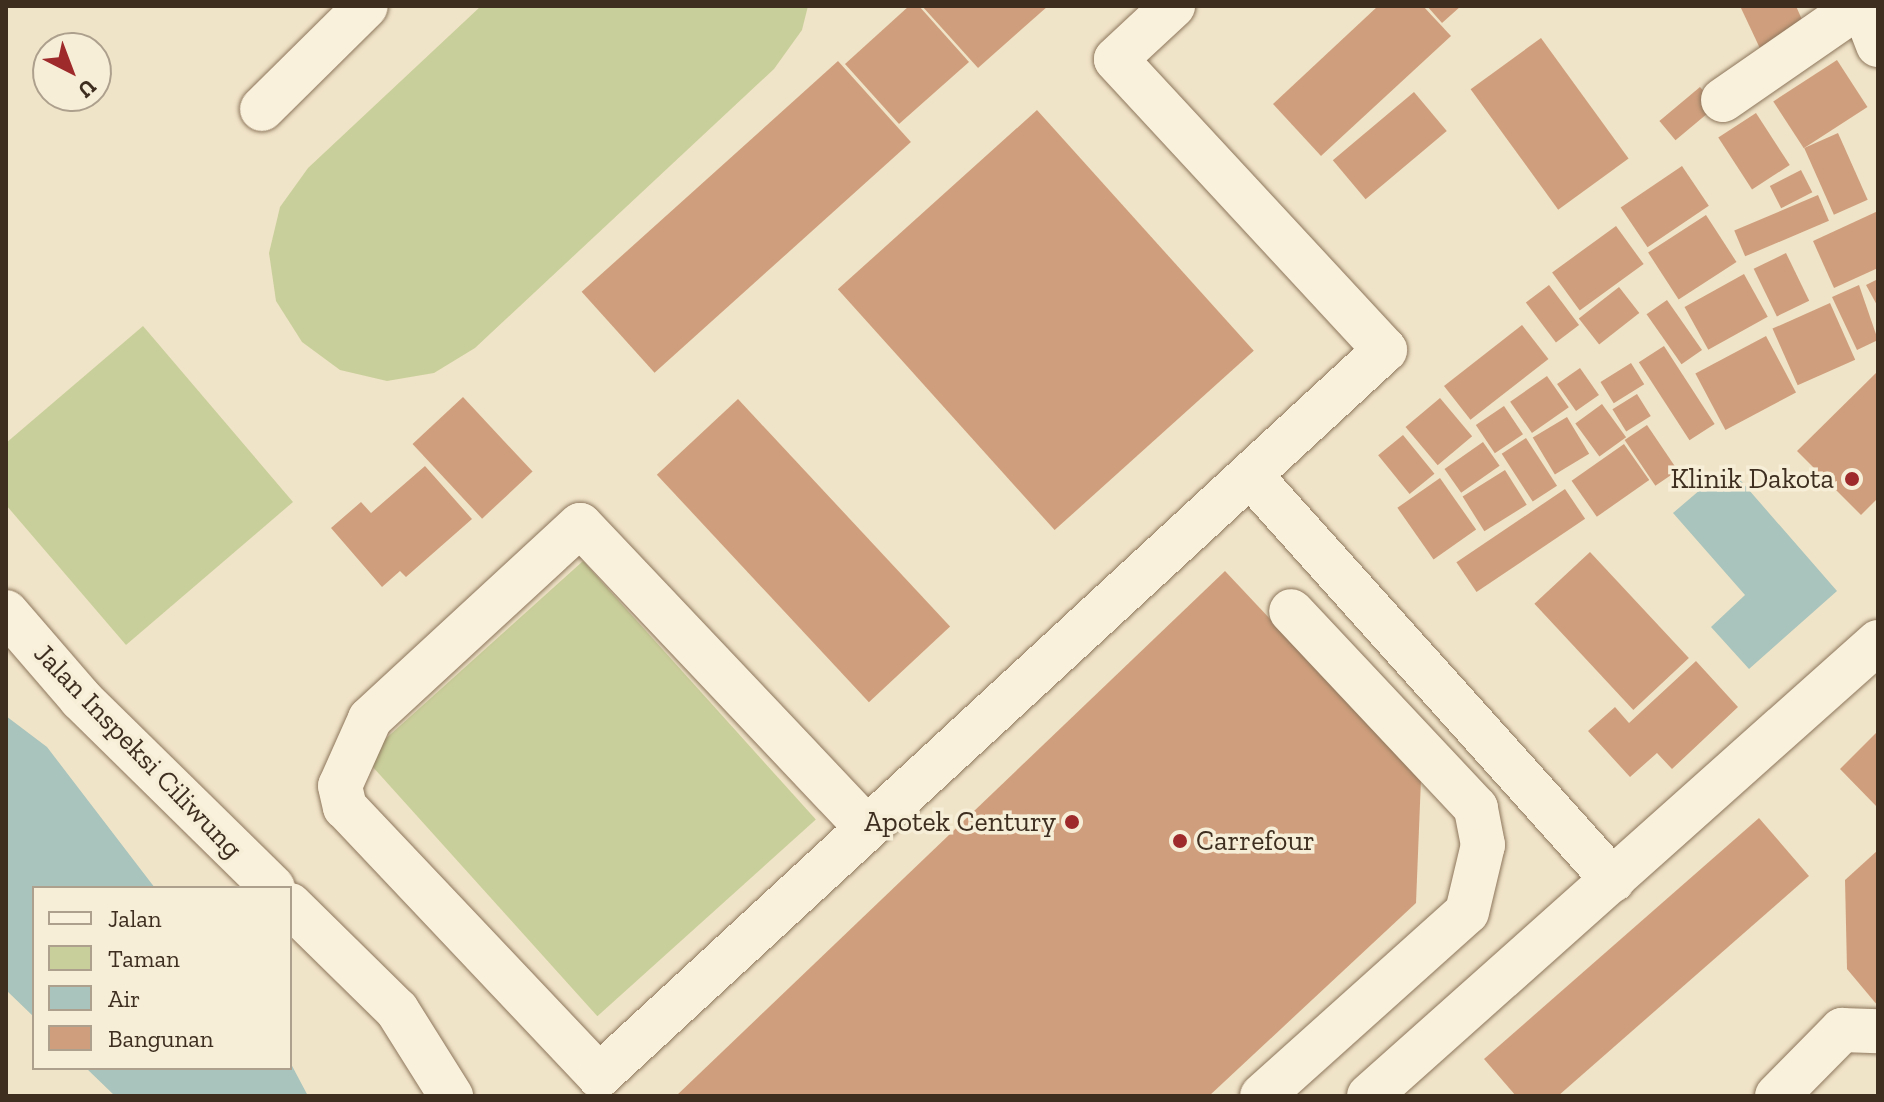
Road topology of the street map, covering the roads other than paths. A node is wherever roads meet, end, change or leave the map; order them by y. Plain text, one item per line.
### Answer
1 (366, 6) edge
2 (1173, 6) edge
3 (1861, 6) edge
4 (1878, 45) edge
5 (1723, 100) dead end
6 (262, 109) dead end
7 (1250, 475) junction
8 (1291, 611) dead end
9 (6, 612) edge
10 (1878, 642) edge
11 (867, 828) junction
12 (1613, 880) junction
13 (271, 886) edge
14 (292, 907) edge
15 (1878, 1031) edge
16 (451, 1096) edge
17 (1262, 1096) edge
18 (1369, 1096) edge
19 (1777, 1096) edge

1 - 6 street
2 - 7 street
3 - 4 street
3 - 5 street
7 - 11 street
7 - 12 street
8 - 17 street
9 - 13 street, Jalan Inspeksi Ciliwung
10 - 12 street
11 - 11 street
12 - 18 street
14 - 16 street
15 - 19 street

